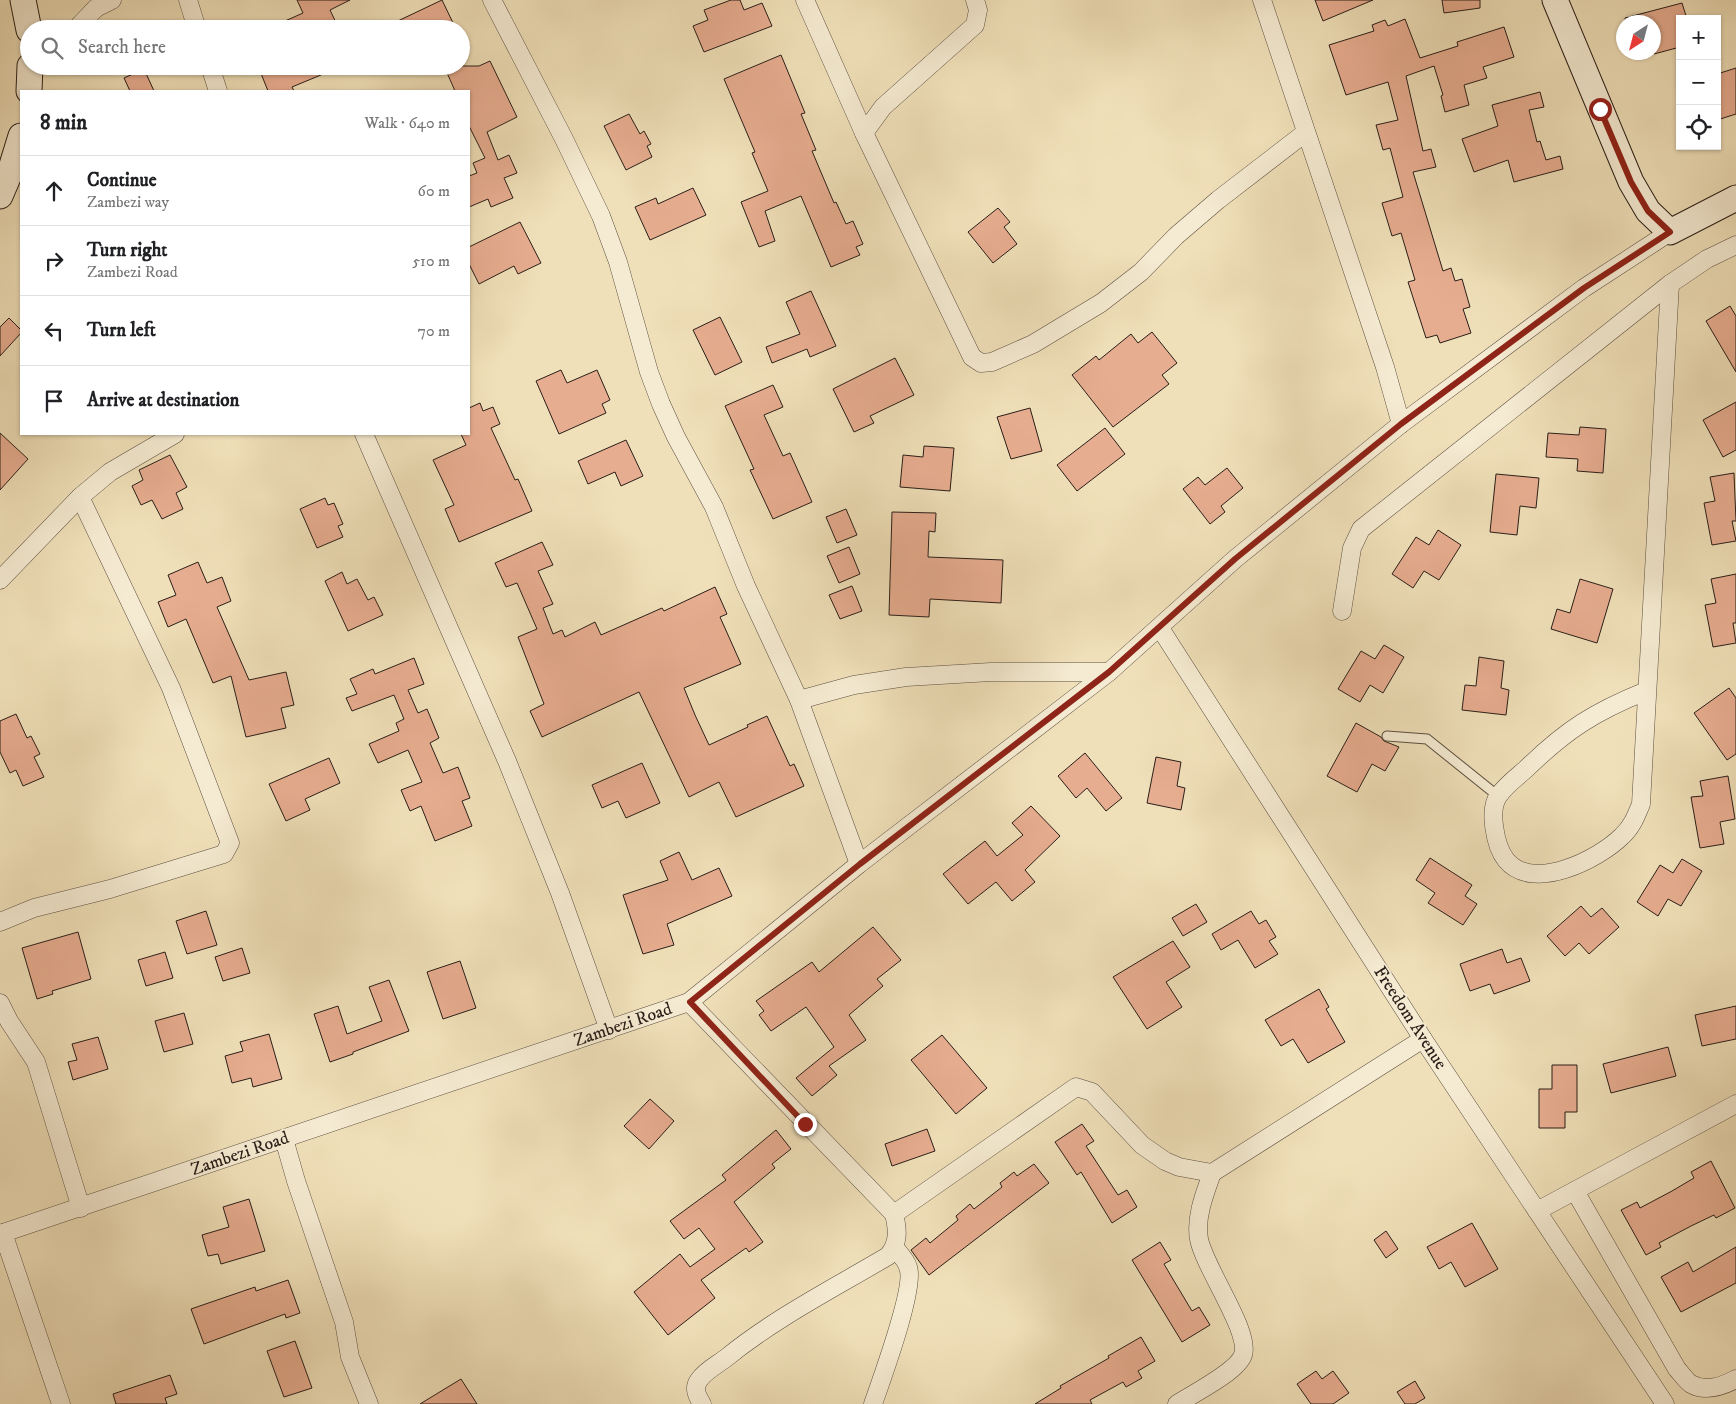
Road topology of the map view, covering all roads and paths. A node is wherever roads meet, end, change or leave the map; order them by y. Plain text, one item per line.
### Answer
1 (23, 0) edge
2 (112, 0) edge
3 (188, 0) edge
4 (492, 0) edge
5 (805, 0) edge
6 (975, 0) edge
7 (1262, 0) edge
8 (1555, 0) edge
9 (27, 20) edge
10 (85, 20) edge
11 (194, 20) edge
12 (30, 75) edge
13 (213, 75) edge
14 (29, 90) edge
15 (218, 90) edge
16 (864, 133) junction
17 (1305, 133) junction
18 (20, 139) edge
19 (3, 182) edge
20 (1736, 198) edge
21 (1670, 232) junction
22 (1736, 245) edge
23 (1670, 284) junction
24 (1401, 424) junction
25 (173, 435) edge
26 (364, 435) edge
27 (80, 497) junction
28 (0, 580) edge
29 (1342, 610) dead end
30 (1160, 628) junction
31 (1109, 672) junction
32 (1646, 691) junction
33 (800, 700) junction
34 (1387, 736) dead end
35 (1498, 796) junction
36 (860, 864) junction
37 (0, 922) edge
38 (690, 1002) junction
39 (0, 1003) edge
40 (609, 1030) junction
41 (1423, 1039) junction
42 (1736, 1104) edge
43 (284, 1139) junction
44 (1212, 1173) junction
45 (1575, 1190) junction
46 (81, 1208) junction
47 (1537, 1211) junction
48 (894, 1214) junction
49 (2, 1233) edge
50 (895, 1248) junction
51 (1736, 1379) edge
52 (61, 1404) edge
53 (369, 1404) edge
54 (702, 1404) edge
55 (873, 1404) edge
56 (1177, 1404) edge
57 (1665, 1404) edge

1 - 9 main road
2 - 10 street
3 - 11 street
4 - 33 street
5 - 16 street
6 - 16 street
7 - 17 street
8 - 21 main road
12 - 14 main road
13 - 15 street
16 - 17 street
17 - 24 street
18 - 19 main road
20 - 21 main road
21 - 24 street, Zambezi Road
22 - 23 street
23 - 29 street
23 - 32 street
24 - 30 street, Zambezi Road
25 - 27 street
26 - 40 street
27 - 28 street
27 - 37 street
30 - 31 street, Zambezi Road
30 - 41 street, Freedom Avenue
31 - 33 street
31 - 36 street, Zambezi Road
32 - 35 street
32 - 35 street
33 - 36 street
34 - 35 lane
36 - 38 street, Zambezi Road
38 - 40 street, Zambezi Road
38 - 48 street
39 - 46 street
40 - 43 street, Zambezi Road
41 - 44 street
41 - 47 street, Freedom Avenue
42 - 45 street
43 - 46 street, Zambezi Road
43 - 53 street
44 - 48 street
44 - 56 street
45 - 47 street
45 - 51 street
46 - 49 street, Zambezi Road
47 - 57 street, Freedom Avenue
48 - 50 street
49 - 52 street
50 - 54 street
50 - 55 street

